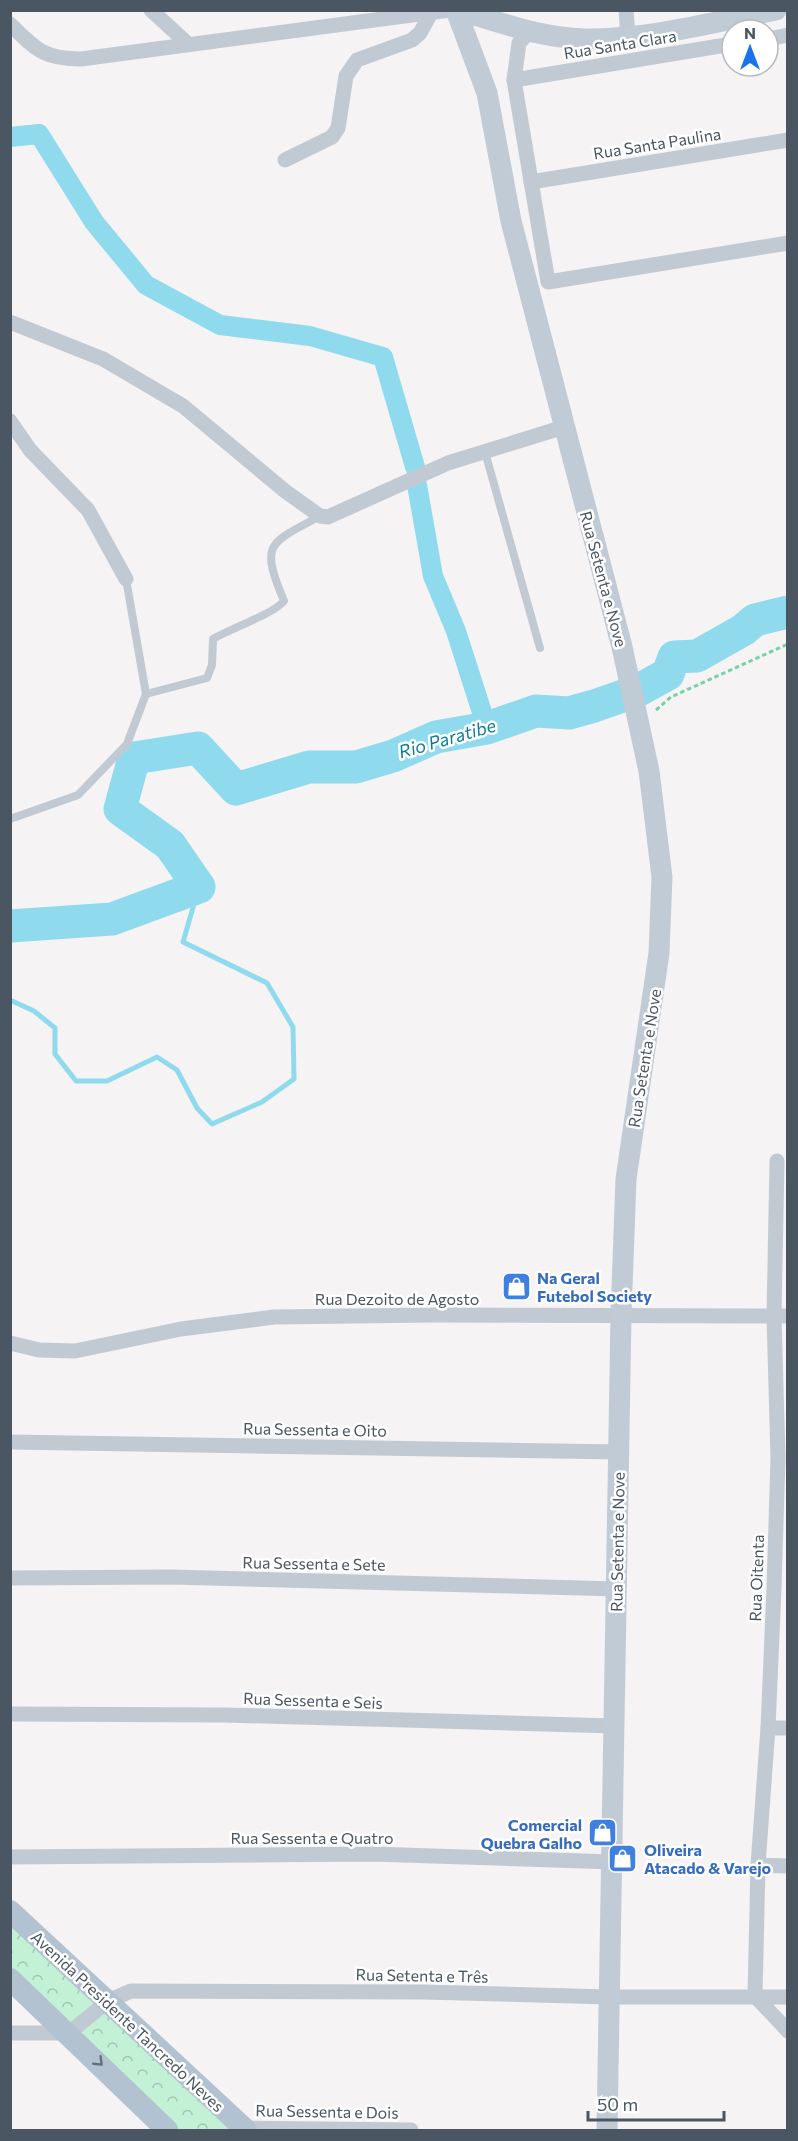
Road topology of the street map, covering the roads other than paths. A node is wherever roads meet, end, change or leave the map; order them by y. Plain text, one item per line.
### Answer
1 (151, 10) edge
2 (450, 10) edge
3 (457, 10) edge
4 (626, 10) edge
5 (776, 10) edge
6 (431, 13) junction
7 (10, 24) edge
8 (530, 32) junction
9 (628, 37) junction
10 (188, 44) junction
11 (720, 46) edge
12 (514, 80) junction
13 (788, 140) edge
14 (285, 160) dead end
15 (531, 182) junction
16 (788, 243) edge
17 (538, 284) junction
18 (10, 322) edge
19 (10, 421) edge
20 (564, 427) junction
21 (485, 452) junction
22 (320, 516) junction
23 (126, 579) joint
24 (540, 648) dead end
25 (146, 694) junction
26 (10, 819) edge
27 (777, 1161) dead end
28 (621, 1315) junction
29 (781, 1316) edge
30 (10, 1343) edge
31 (10, 1442) edge
32 (619, 1452) junction
33 (783, 1458) edge
34 (10, 1578) edge
35 (781, 1588) edge
36 (617, 1589) junction
37 (10, 1714) edge
38 (614, 1726) junction
39 (768, 1728) junction
40 (788, 1728) edge
41 (10, 1857) edge
42 (613, 1862) junction
43 (758, 1865) junction
44 (788, 1866) edge
45 (10, 1911) edge
46 (10, 1979) edge
47 (755, 1996) junction
48 (610, 1997) junction
49 (788, 1997) edge
50 (108, 2001) junction
51 (788, 2031) edge
52 (10, 2033) edge
53 (69, 2033) junction
54 (244, 2129) edge
55 (167, 2130) edge
56 (411, 2130) edge
57 (607, 2130) edge

1 - 10 street
2 - 6 street
3 - 8 street
3 - 17 street, Rua Setenta e Nove
4 - 9 street
5 - 9 street
6 - 10 street
6 - 14 street
7 - 10 street
8 - 9 street
8 - 12 street
11 - 12 street, Rua Santa Clara
12 - 15 street
13 - 15 street, Rua Santa Paulina
15 - 17 street
16 - 17 street
17 - 20 street, Rua Setenta e Nove
18 - 22 street
19 - 23 street
20 - 21 street
20 - 28 street, Rua Setenta e Nove
21 - 22 street
21 - 24 lane
22 - 25 lane
23 - 25 lane
25 - 26 lane
27 - 29 street, Rua Oitenta
28 - 29 street, Rua Dezoito de Agosto
28 - 30 street, Rua Dezoito de Agosto
28 - 32 street, Rua Setenta e Nove
29 - 33 street, Rua Oitenta
31 - 32 street, Rua Sessenta e Oito
32 - 36 street, Rua Setenta e Nove
33 - 35 street, Rua Oitenta
34 - 36 street, Rua Sessenta e Sete
35 - 39 street, Rua Oitenta
36 - 38 street, Rua Setenta e Nove
37 - 38 street, Rua Sessenta e Seis
38 - 42 street, Rua Setenta e Nove
39 - 40 street
39 - 43 street, Rua Oitenta
41 - 42 street, Rua Sessenta e Quatro
42 - 48 street, Rua Setenta e Nove
43 - 44 street
43 - 47 street, Rua Oitenta
45 - 50 main road, Avenida Presidente Tancredo Neves
46 - 53 main road
47 - 48 street, Rua Setenta e Três
47 - 49 street, Rua Setenta e Três
47 - 51 street
48 - 50 street, Rua Setenta e Três
48 - 57 street, Rua Setenta e Nove
50 - 53 street, Rua Setenta e Três
50 - 54 main road, Avenida Presidente Tancredo Neves
52 - 53 street
53 -> 55 main road
54 - 56 street, Rua Sessenta e Dois

